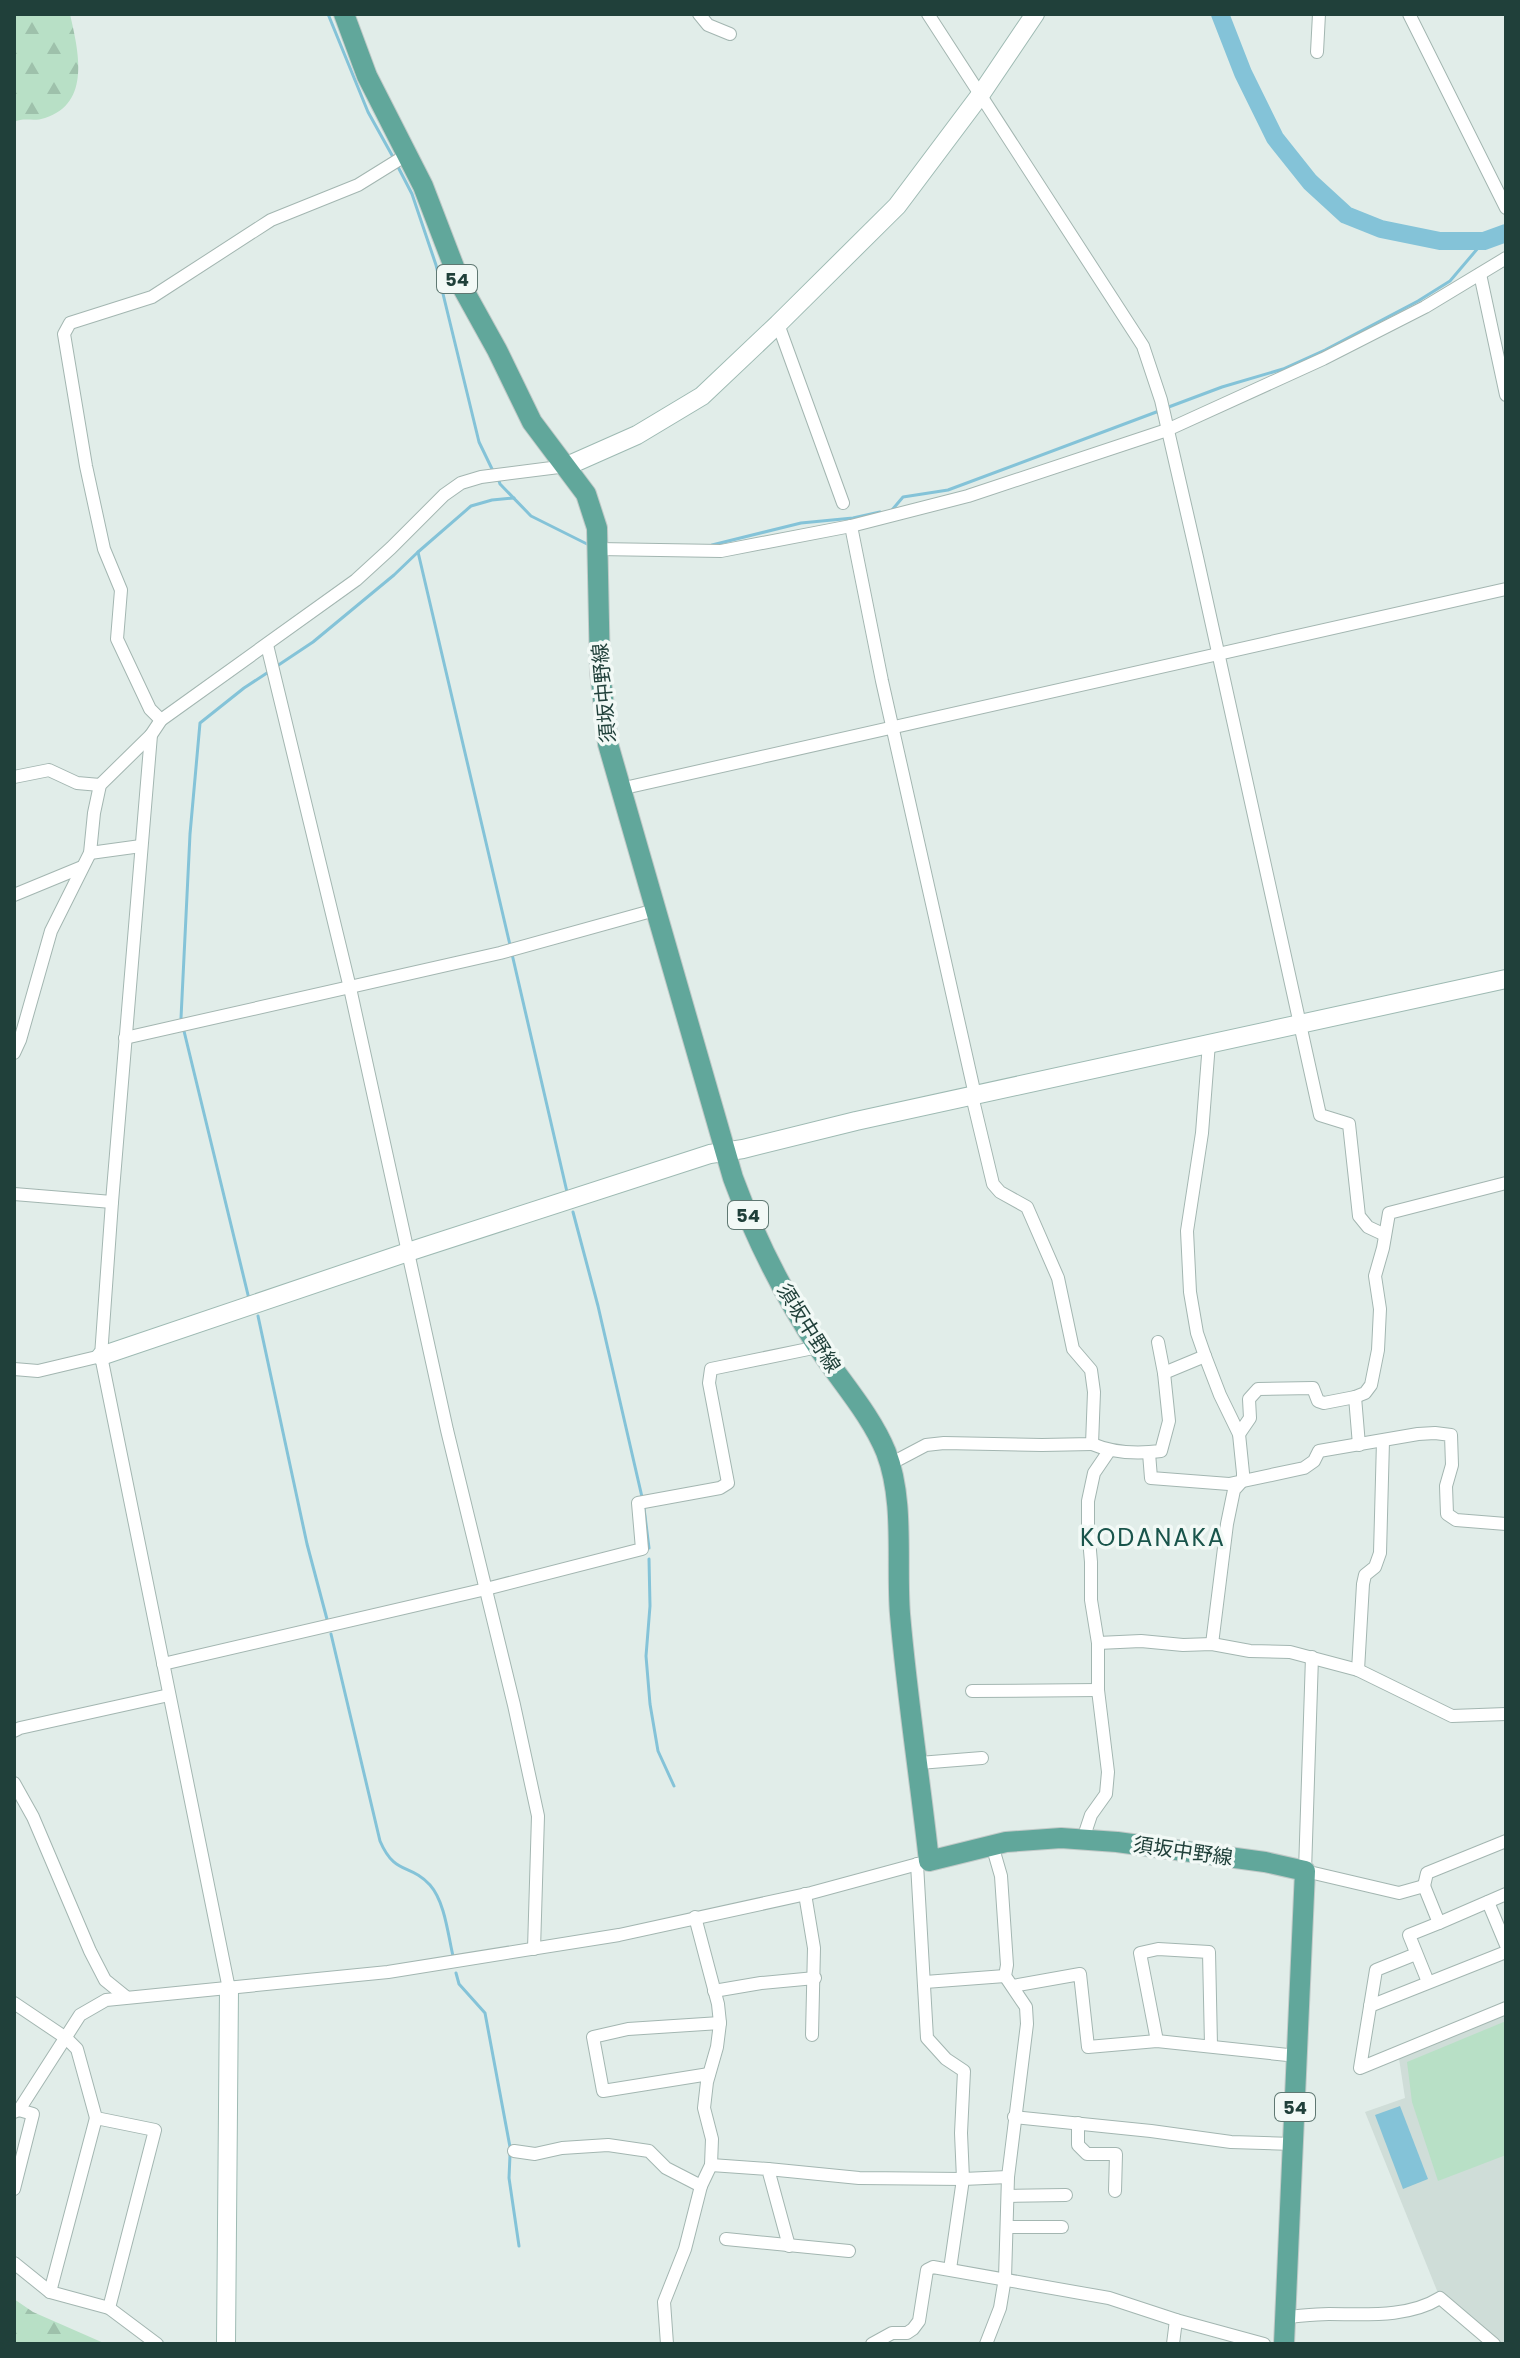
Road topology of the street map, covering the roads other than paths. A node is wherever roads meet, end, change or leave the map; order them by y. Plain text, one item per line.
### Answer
1 (699, 14) edge
2 (928, 14) edge
3 (1035, 14) edge
4 (1319, 14) edge
5 (1409, 14) edge
6 (348, 15) edge
7 (730, 34) dead end
8 (1317, 52) dead end
9 (981, 94) junction
10 (399, 159) junction
11 (1506, 208) edge
12 (1506, 258) edge
13 (1480, 274) junction
14 (778, 324) junction
15 (1506, 395) edge
16 (1167, 429) junction
17 (567, 466) junction
18 (843, 503) dead end
19 (851, 526) junction
20 (597, 539) junction
21 (1506, 589) edge
22 (267, 645) junction
23 (1219, 654) junction
24 (161, 720) junction
25 (893, 726) junction
26 (151, 735) junction
27 (14, 777) edge
28 (100, 785) junction
29 (620, 789) junction
30 (141, 846) junction
31 (90, 853) junction
32 (82, 867) junction
33 (14, 895) edge
34 (655, 910) junction
35 (1506, 979) edge
36 (350, 988) junction
37 (1299, 1024) junction
38 (125, 1038) junction
39 (1209, 1043) junction
40 (14, 1053) edge
41 (974, 1095) junction
42 (726, 1152) junction
43 (1506, 1183) edge
44 (14, 1194) edge
45 (112, 1202) junction
46 (1385, 1235) junction
47 (408, 1252) junction
48 (1158, 1342) dead end
49 (818, 1347) junction
50 (101, 1356) junction
51 (1205, 1356) junction
52 (14, 1369) edge
53 (1164, 1373) junction
54 (1355, 1397) junction
55 (1239, 1434) junction
56 (1383, 1441) junction
57 (1092, 1444) junction
58 (1359, 1445) junction
59 (1109, 1451) junction
60 (1149, 1453) junction
61 (890, 1464) junction
62 (1243, 1480) junction
63 (1506, 1524) edge
64 (486, 1589) junction
65 (1098, 1643) junction
66 (1212, 1644) junction
67 (1312, 1657) junction
68 (163, 1664) junction
69 (1358, 1670) junction
70 (1098, 1690) junction
71 (972, 1691) dead end
72 (169, 1695) junction
73 (1506, 1714) edge
74 (14, 1731) edge
75 (982, 1758) dead end
76 (919, 1763) junction
77 (14, 1783) edge
78 (1083, 1839) junction
79 (1506, 1841) edge
80 (992, 1845) junction
81 (923, 1863) junction
82 (1305, 1871) junction
83 (1424, 1886) junction
84 (805, 1894) junction
85 (1506, 1894) edge
86 (1488, 1902) junction
87 (695, 1917) junction
88 (1439, 1923) junction
89 (1506, 1945) edge
90 (534, 1949) junction
91 (1506, 1952) edge
92 (1416, 1954) junction
93 (815, 1978) junction
94 (1009, 1981) junction
95 (925, 1982) junction
96 (1428, 1982) junction
97 (229, 1989) junction
98 (714, 1991) junction
99 (126, 1997) junction
100 (14, 2003) edge
101 (1370, 2006) junction
102 (1506, 2008) edge
103 (720, 2023) junction
104 (812, 2035) dead end
105 (66, 2038) junction
106 (1157, 2041) junction
107 (1211, 2045) junction
108 (1297, 2056) junction
109 (709, 2074) junction
110 (16, 2111) edge
111 (1014, 2117) junction
112 (96, 2118) junction
113 (1078, 2123) junction
114 (1293, 2144) junction
115 (514, 2151) dead end
116 (711, 2165) junction
117 (768, 2169) junction
118 (1008, 2177) junction
119 (963, 2179) junction
120 (701, 2186) junction
121 (14, 2189) edge
122 (1115, 2191) dead end
123 (1066, 2195) dead end
124 (1008, 2196) junction
125 (1008, 2227) junction
126 (1062, 2227) dead end
127 (726, 2239) dead end
128 (789, 2246) junction
129 (849, 2251) dead end
130 (14, 2263) edge
131 (950, 2269) junction
132 (1005, 2278) junction
133 (50, 2292) junction
134 (109, 2308) junction
135 (1285, 2317) junction
136 (1176, 2320) junction
137 (157, 2344) edge
138 (226, 2344) edge
139 (667, 2344) edge
140 (872, 2344) edge
141 (986, 2344) edge
142 (1173, 2344) edge
143 (1264, 2344) edge
144 (1284, 2344) edge
145 (1494, 2344) edge

1 - 7 street
2 - 9 street
3 - 9 street
4 - 8 street
5 - 11 street
6 - 10 main road, 須坂中野線 / 54
9 - 14 street
9 - 16 street
10 - 17 main road, 須坂中野線 / 54
10 - 24 street
12 - 13 street
13 - 15 street
13 - 16 street
14 - 17 street
14 - 18 street
16 - 19 street
16 - 23 street
17 - 20 main road, 須坂中野線 / 54
17 - 22 street
19 - 20 street
19 - 25 street
20 - 29 main road, 須坂中野線 / 54
21 - 23 street
22 - 24 street
22 - 36 street
23 - 25 street
23 - 37 street
24 - 26 street
25 - 29 street
25 - 41 street
26 - 28 street
26 - 30 street
27 - 28 street
28 - 31 street
29 - 34 main road, 須坂中野線 / 54
30 - 31 street
30 - 38 street
31 - 32 street
32 - 33 street
32 - 40 street
34 - 36 street
34 - 42 main road, 須坂中野線 / 54
35 - 37 street
36 - 38 street
36 - 47 street
37 - 39 street
37 - 46 street
38 - 45 street
39 - 41 street
39 - 51 street
41 - 42 street
41 - 57 street
42 - 47 street
42 - 49 main road, 須坂中野線 / 54
43 - 46 street
44 - 45 street
45 - 50 street
46 - 54 street
47 - 50 street
47 - 64 street
48 - 53 street
49 - 61 main road, 須坂中野線 / 54
49 - 64 street
50 - 52 street
50 - 68 street
51 - 53 street
51 - 55 street
53 - 60 street
54 - 55 street
54 - 58 street
55 - 62 street
56 - 58 street
56 - 63 street
56 - 69 street
57 - 59 street
57 - 61 street
58 - 62 street
59 - 60 street
59 - 65 street
60 - 62 street
61 - 76 main road, 須坂中野線 / 54
62 - 66 street
64 - 68 street
64 - 90 street
65 - 66 street
65 - 70 street
66 - 67 street
67 - 69 street
67 - 82 street
68 - 72 street
69 - 73 street
70 - 71 street
70 - 78 street
72 - 74 street
72 - 97 street
75 - 76 street
76 - 81 main road, 須坂中野線 / 54
77 - 99 street
78 - 80 main road, 須坂中野線
78 - 82 main road, 須坂中野線
79 - 83 street
80 - 81 main road, 須坂中野線
80 - 94 street
81 - 84 street
81 - 95 street
82 - 83 street
82 - 108 main road, 54
83 - 88 street
84 - 87 street
84 - 93 street
85 - 86 street
86 - 88 street
86 - 89 street
87 - 90 street
87 - 98 street
88 - 92 street
90 - 97 street
91 - 96 street
92 - 96 street
92 - 101 street
93 - 98 street
93 - 104 street
94 - 95 street
94 - 106 street
94 - 111 street
95 - 119 street
96 - 101 street
97 - 99 street
97 - 138 street
98 - 103 street
99 - 105 street
100 - 105 street
101 - 102 street
103 - 109 street
103 - 109 street
105 - 110 street
105 - 112 street
106 - 107 street
106 - 107 street
107 - 108 street
108 - 114 main road, 54
109 - 116 street
110 - 121 street
111 - 113 street
111 - 118 street
112 - 133 street
112 - 134 street
113 - 114 street
113 - 122 street
114 - 135 main road, 54
115 - 120 street
116 - 117 street
116 - 120 street
117 - 119 street
117 - 128 street
118 - 119 street
118 - 124 street
119 - 131 street
120 - 139 street
123 - 124 street
124 - 125 street
125 - 126 street
125 - 132 street
127 - 128 street
128 - 129 street
130 - 133 street
131 - 132 street
131 - 140 street
132 - 136 street
132 - 141 street
133 - 134 street
134 - 137 street
135 - 144 main road, 54
135 - 145 street
136 - 142 street
136 - 143 street

